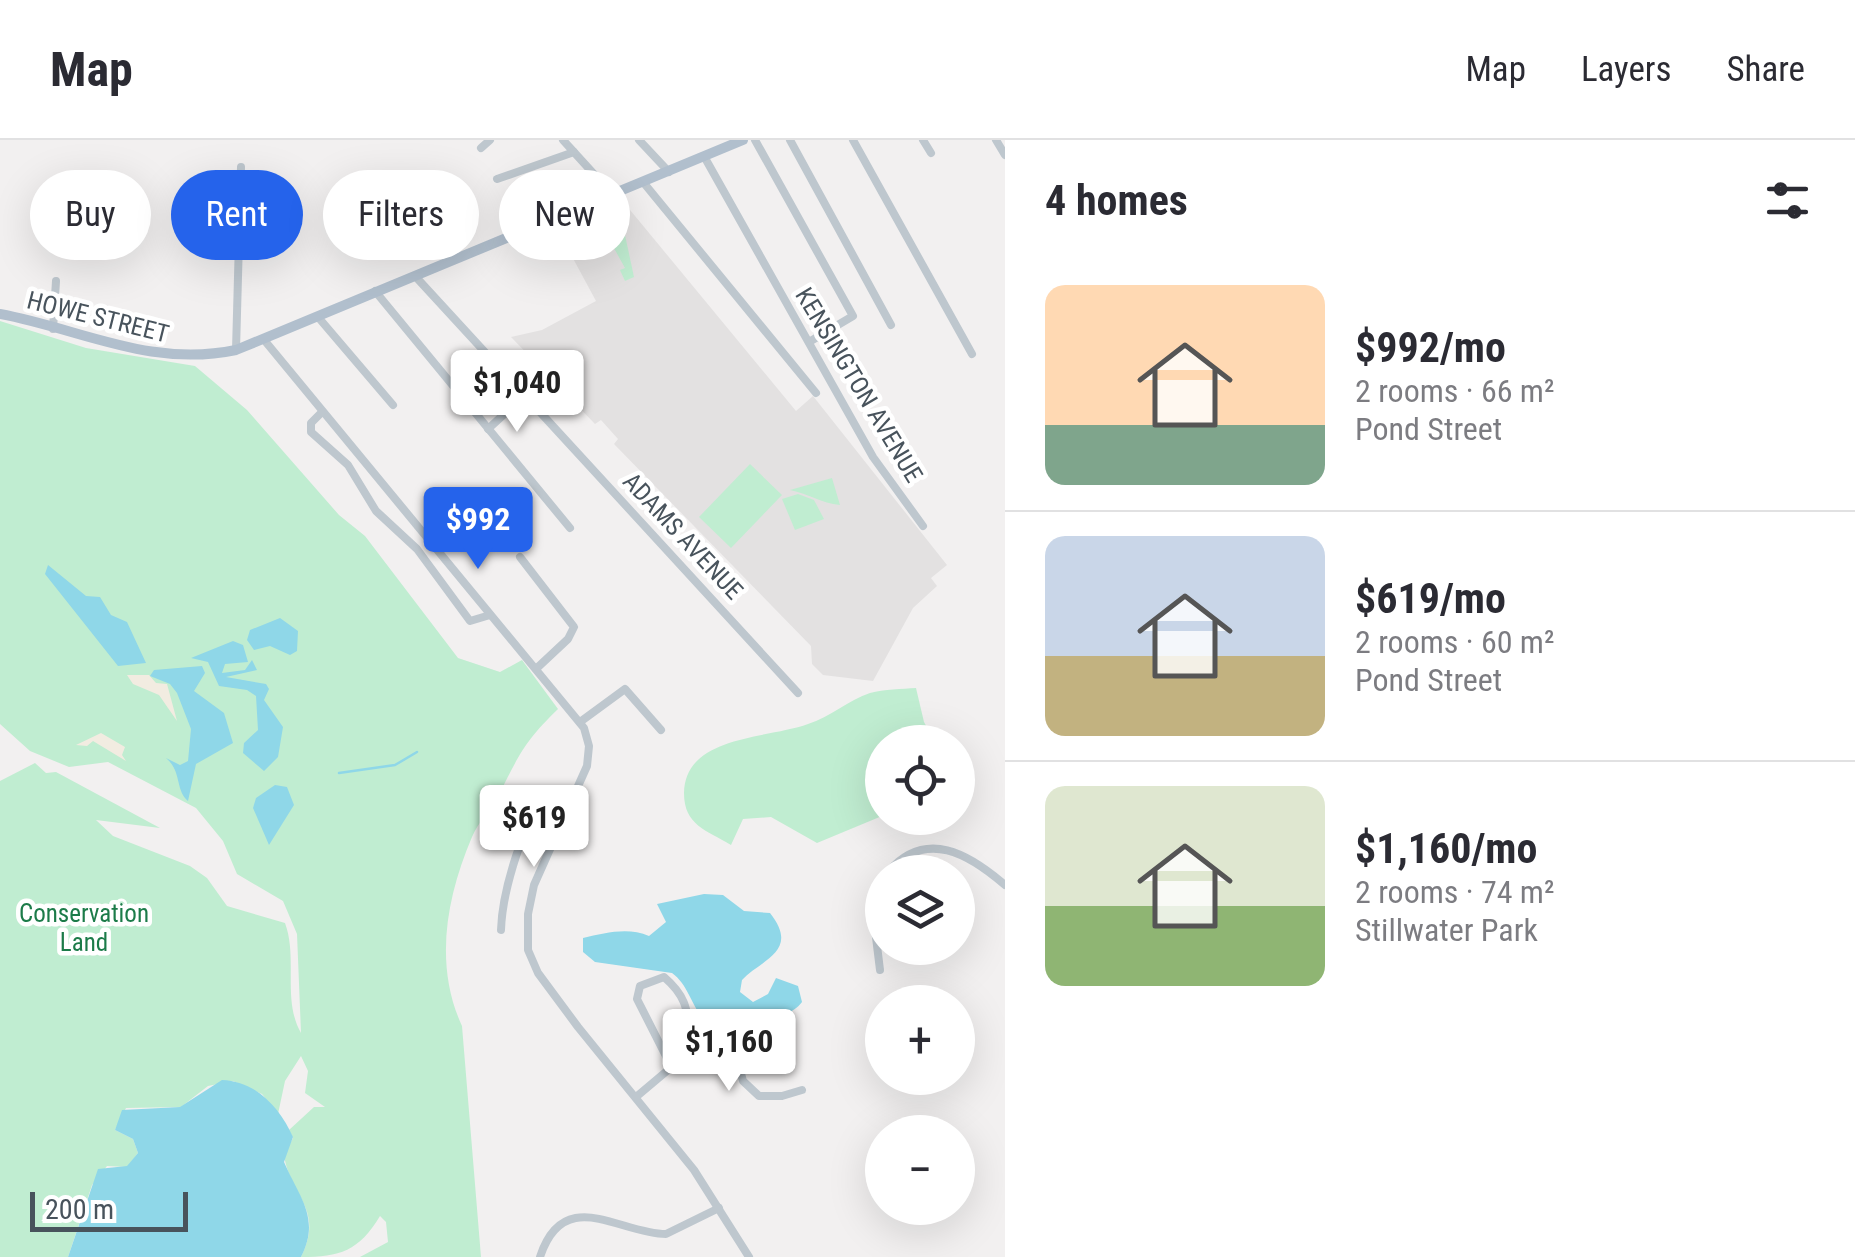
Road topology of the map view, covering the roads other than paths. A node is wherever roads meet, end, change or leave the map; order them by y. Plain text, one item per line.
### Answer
1 (490, 140) edge
2 (563, 140) edge
3 (639, 140) edge
4 (744, 140) edge
5 (756, 140) edge
6 (790, 140) edge
7 (853, 140) edge
8 (924, 140) edge
9 (996, 140) edge
10 (718, 145) edge
11 (481, 148) dead end
12 (574, 152) junction
13 (932, 153) dead end
14 (1005, 155) edge
15 (705, 158) junction
16 (242, 167) dead end
17 (590, 170) edge
18 (669, 172) junction
19 (498, 179) dead end
20 (644, 182) junction
21 (630, 187) edge
22 (499, 241) edge
23 (416, 276) junction
24 (56, 281) dead end
25 (375, 291) junction
26 (0, 314) edge
27 (318, 317) junction
28 (891, 325) dead end
29 (54, 329) junction
30 (265, 341) junction
31 (809, 342) junction
32 (236, 350) junction
33 (972, 354) dead end
34 (816, 393) dead end
35 (525, 395) junction
36 (392, 406) dead end
37 (320, 413) junction
38 (488, 429) junction
39 (395, 502) junction
40 (380, 514) junction
41 (923, 526) dead end
42 (570, 528) dead end
43 (520, 557) dead end
44 (490, 614) junction
45 (537, 668) junction
46 (798, 693) dead end
47 (580, 722) junction
48 (661, 730) dead end
49 (562, 799) dead end
50 (532, 818) junction
51 (559, 830) junction
52 (910, 855) edge
53 (964, 855) edge
54 (975, 860) edge
55 (1005, 885) edge
56 (501, 930) dead end
57 (879, 965) edge
58 (880, 970) dead end
59 (692, 1048) junction
60 (671, 1066) junction
61 (802, 1090) dead end
62 (636, 1097) junction
63 (720, 1208) junction
64 (540, 1257) edge
65 (749, 1257) edge

1 - 11 street
2 - 12 street
3 - 18 street
4 - 10 main road, HOWE STREET
5 - 31 street
6 - 28 street
7 - 33 street
8 - 13 street
9 - 14 street
10 - 15 main road, HOWE STREET
12 - 17 street
12 - 19 street
15 - 18 main road, HOWE STREET
15 - 31 street, KENSINGTON AVENUE
16 - 32 street
18 - 20 main road, HOWE STREET
20 - 21 main road, HOWE STREET
20 - 34 street
22 - 23 main road, HOWE STREET
23 - 25 main road, HOWE STREET
23 - 35 street, ADAMS AVENUE
24 - 29 street
25 - 27 main road, HOWE STREET
25 - 38 street
26 - 29 main road, HOWE STREET
27 - 30 main road, HOWE STREET
27 - 36 street
29 - 32 main road, HOWE STREET
30 - 32 main road, HOWE STREET
30 - 37 street
31 - 41 street, KENSINGTON AVENUE
35 - 38 street
35 - 46 street, ADAMS AVENUE
37 - 39 street
37 - 40 street
38 - 42 street
39 - 40 street
39 - 44 street
40 - 44 street
43 - 45 street
44 - 45 street
45 - 47 street
47 - 48 street
47 - 51 street
49 - 50 street
50 - 51 street
50 - 56 street
51 - 62 street
52 - 53 street
54 - 55 street
57 - 58 street
59 - 60 street
59 - 60 street
59 - 61 street
60 - 62 street
62 - 63 street
63 - 64 street
63 - 65 street

